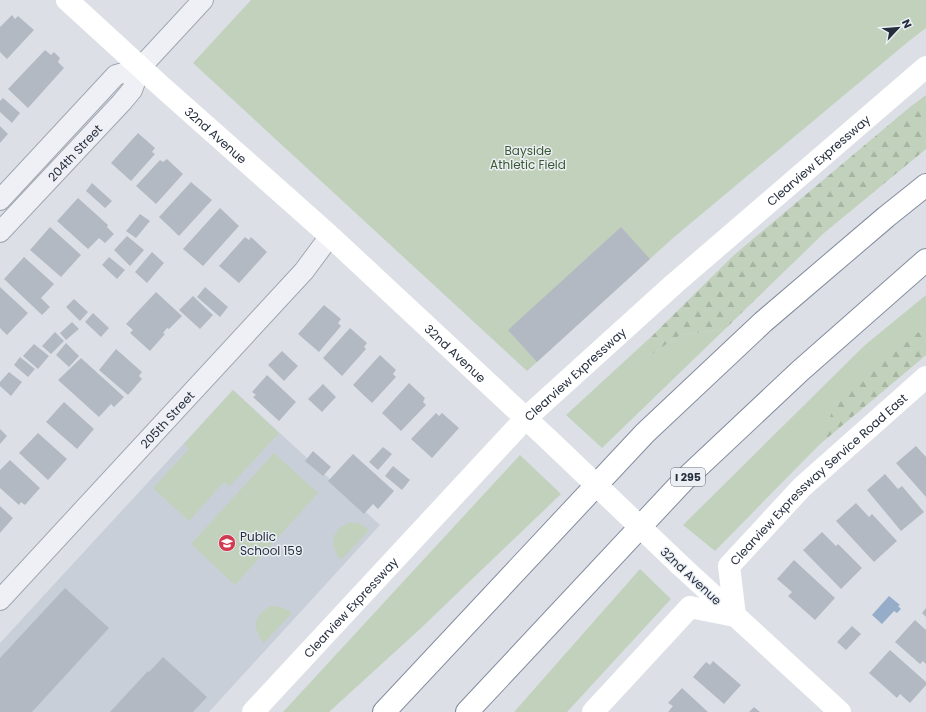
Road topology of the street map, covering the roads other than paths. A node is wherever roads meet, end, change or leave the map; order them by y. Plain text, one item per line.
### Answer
1 (67, 0) edge
2 (203, 0) edge
3 (926, 67) edge
4 (140, 68) junction
5 (926, 185) edge
6 (0, 200) edge
7 (0, 232) edge
8 (330, 236) junction
9 (926, 260) edge
10 (926, 377) edge
11 (526, 418) junction
12 (0, 600) edge
13 (735, 616) junction
14 (253, 712) edge
15 (384, 712) edge
16 (467, 712) edge
17 (593, 712) edge
18 (840, 712) edge

1 - 4 main road, 32nd Avenue
2 - 4 street, 204th Street
3 - 11 main road, Clearview Expressway
4 - 6 street, 204th Street
4 - 7 street, 204th Street
4 - 8 main road, 32nd Avenue
5 - 15 main road
8 - 11 main road, 32nd Avenue
8 - 12 street, 205th Street
9 - 16 main road, I 295
10 - 13 main road, Clearview Expressway Service Road East
11 - 13 main road, 32nd Avenue, bridge
11 - 14 main road, Clearview Expressway
13 - 17 main road
13 - 18 main road, 32nd Avenue

